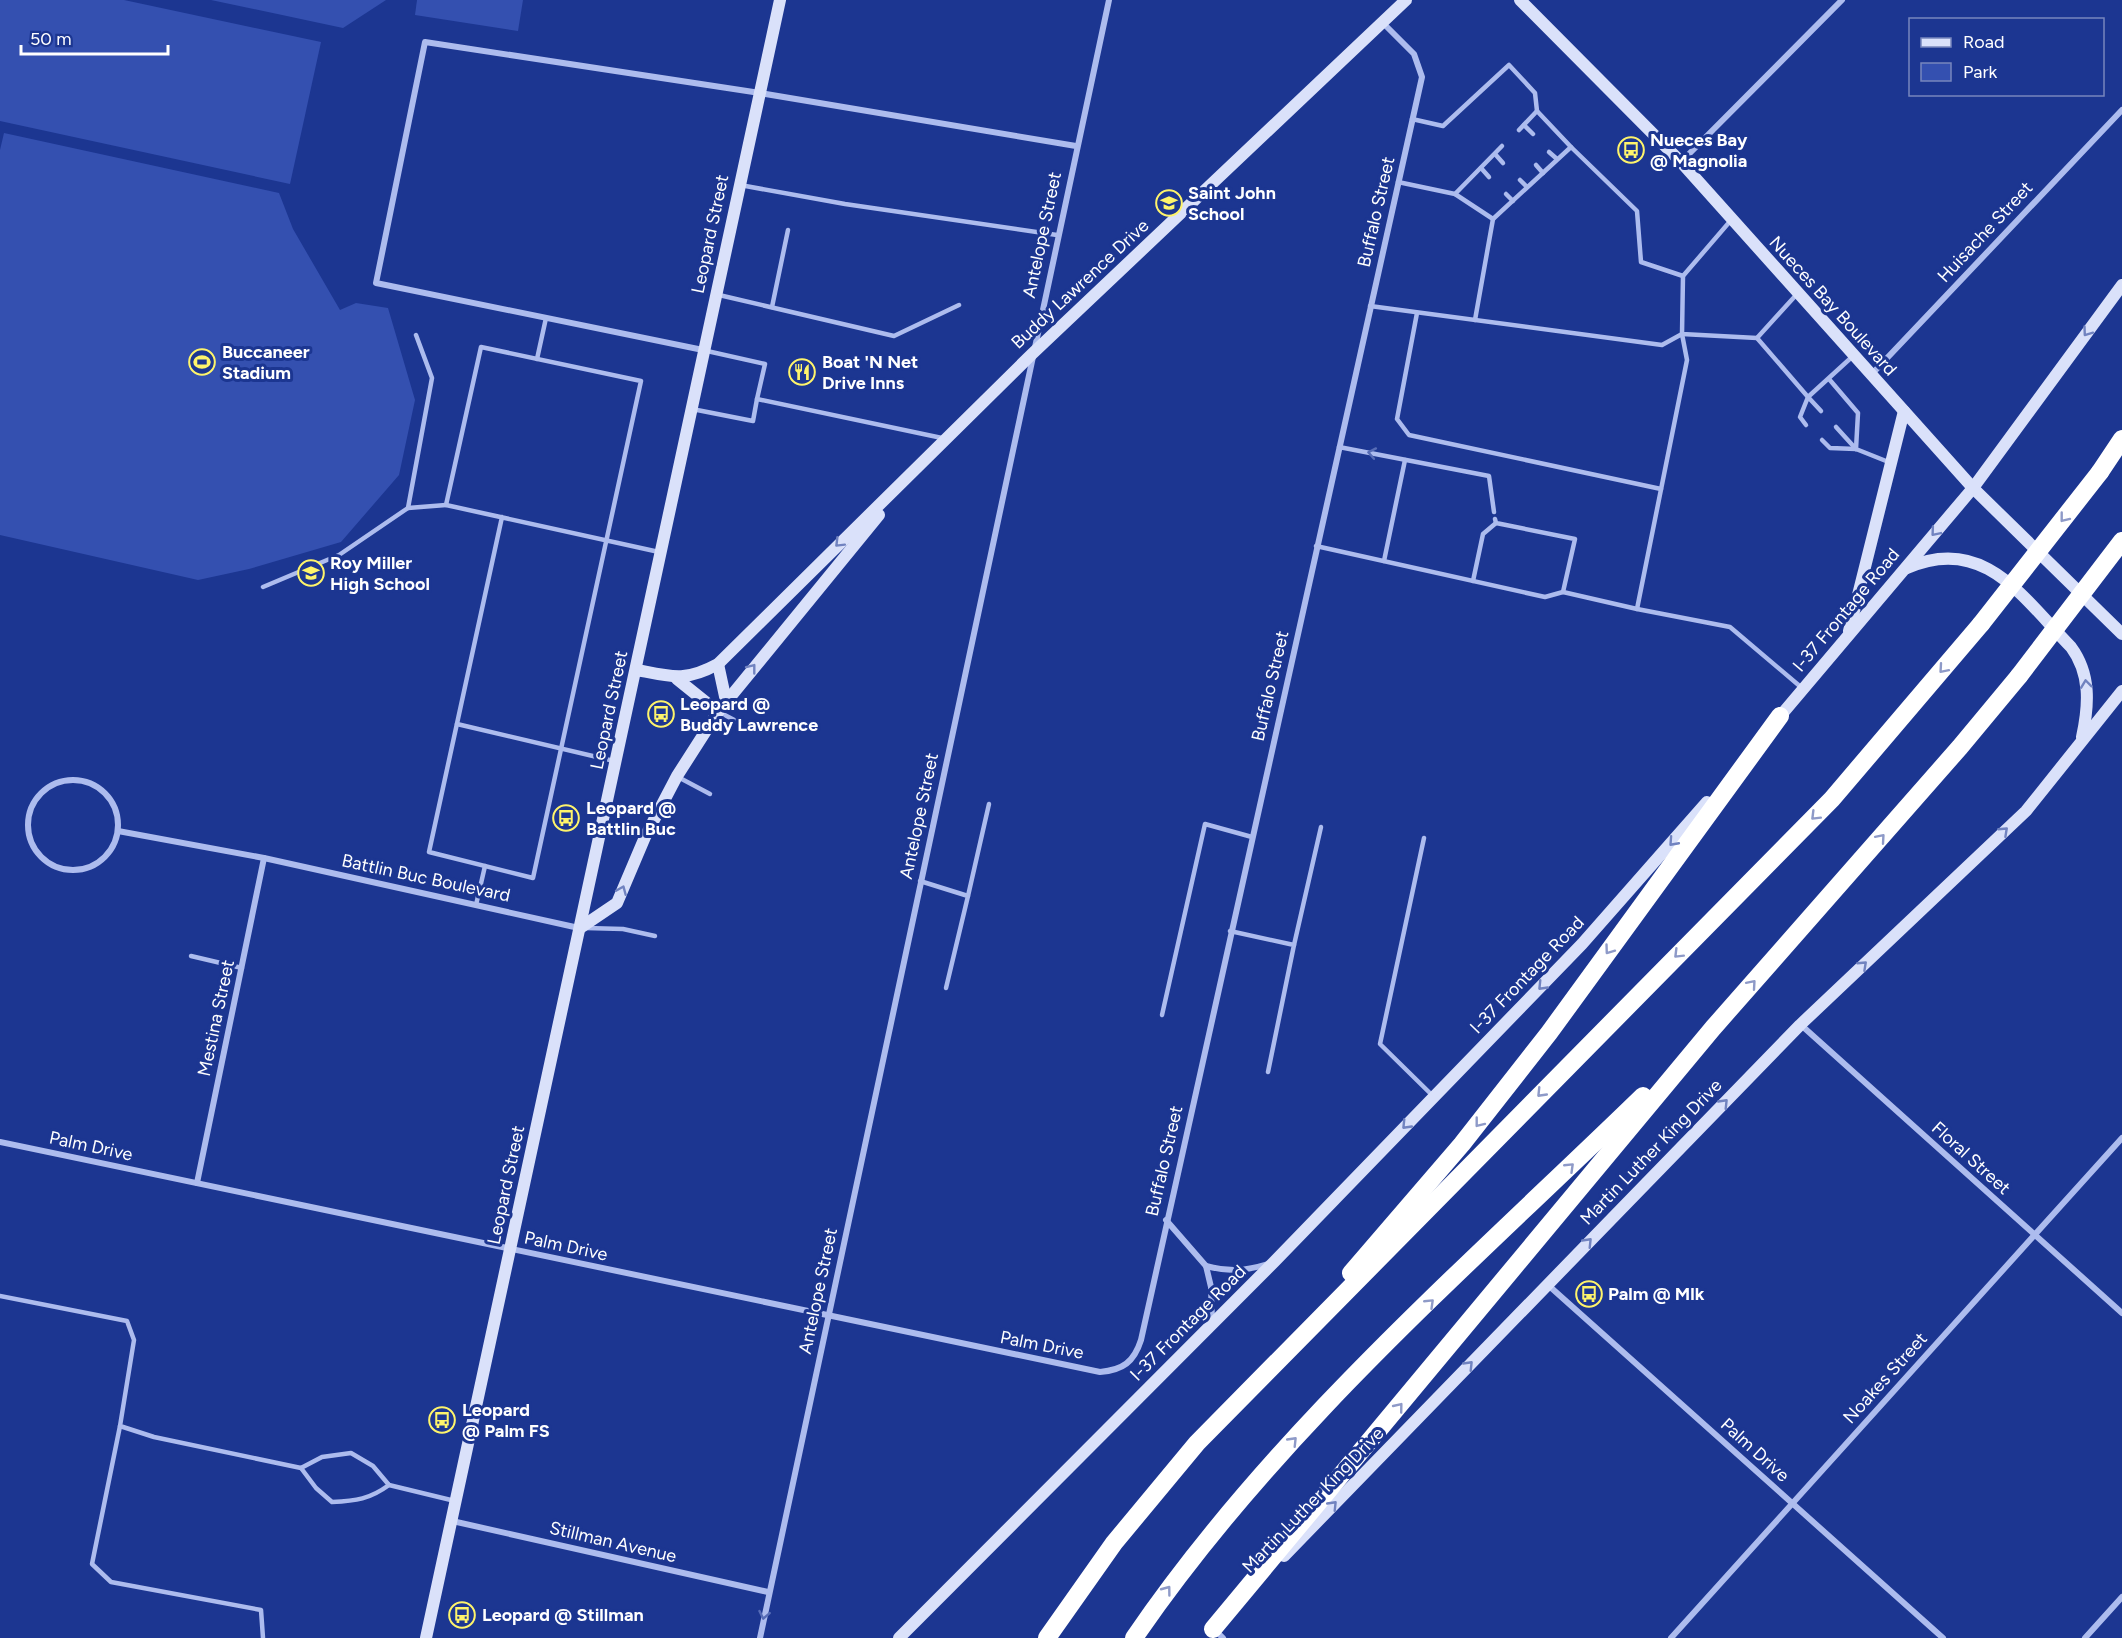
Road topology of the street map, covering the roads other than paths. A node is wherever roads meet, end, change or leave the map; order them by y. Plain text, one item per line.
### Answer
1 (780, 0) edge
2 (1108, 0) edge
3 (1406, 0) edge
4 (1520, 0) edge
5 (1842, 0) edge
6 (1383, 23) junction
7 (760, 93) junction
8 (2122, 110) edge
9 (1538, 111) junction
10 (1412, 119) junction
11 (1524, 125) junction
12 (1519, 130) dead end
13 (1533, 134) dead end
14 (1076, 146) junction
15 (1502, 146) dead end
16 (1571, 147) junction
17 (1549, 152) dead end
18 (1495, 154) junction
19 (1557, 159) junction
20 (1681, 162) junction
21 (1503, 163) dead end
22 (1536, 165) dead end
23 (1481, 168) junction
24 (1543, 173) junction
25 (1489, 177) dead end
26 (1520, 180) dead end
27 (1398, 182) junction
28 (740, 184) junction
29 (1527, 187) junction
30 (1455, 194) junction
31 (1506, 194) dead end
32 (1513, 201) junction
33 (1493, 219) junction
34 (1732, 219) junction
35 (788, 230) dead end
36 (1057, 235) junction
37 (1683, 276) junction
38 (2122, 285) edge
39 (1798, 293) junction
40 (716, 294) junction
41 (959, 305) dead end
42 (1370, 306) junction
43 (772, 307) junction
44 (1417, 313) junction
45 (546, 318) junction
46 (1475, 320) junction
47 (1682, 334) junction
48 (416, 335) dead end
49 (1757, 338) junction
50 (703, 350) junction
51 (1032, 354) junction
52 (1854, 356) junction
53 (537, 359) junction
54 (1871, 375) junction
55 (1829, 379) junction
56 (1808, 397) junction
57 (757, 399) junction
58 (691, 409) junction
59 (1821, 411) dead end
60 (1904, 411) junction
61 (1806, 425) dead end
62 (1836, 427) dead end
63 (948, 439) junction
64 (2122, 439) edge
65 (1822, 440) dead end
66 (1339, 447) junction
67 (1856, 449) junction
68 (1405, 460) junction
69 (1891, 463) junction
70 (913, 475) junction
71 (1973, 488) junction
72 (1661, 489) junction
73 (446, 505) junction
74 (408, 508) junction
75 (1494, 512) dead end
76 (502, 518) junction
77 (605, 540) junction
78 (2122, 542) edge
79 (1316, 546) junction
80 (661, 552) junction
81 (1384, 561) junction
82 (1903, 570) junction
83 (1473, 581) junction
84 (263, 587) dead end
85 (1563, 592) junction
86 (1637, 609) junction
87 (2122, 634) edge
88 (1848, 635) junction
89 (718, 664) junction
90 (637, 670) junction
91 (677, 679) junction
92 (1803, 688) junction
93 (2122, 691) edge
94 (726, 701) junction
95 (718, 712) junction
96 (1780, 716) junction
97 (738, 722) dead end
98 (457, 724) junction
99 (2081, 741) junction
100 (561, 747) junction
101 (617, 761) junction
102 (677, 776) junction
103 (710, 794) dead end
104 (989, 804) dead end
105 (1321, 827) dead end
106 (118, 831) junction
107 (1252, 837) junction
108 (1424, 838) dead end
109 (264, 858) junction
110 (485, 866) junction
111 (920, 881) junction
112 (968, 896) junction
113 (476, 904) junction
114 (580, 928) junction
115 (1230, 931) junction
116 (655, 936) dead end
117 (1294, 945) junction
118 (191, 956) dead end
119 (242, 968) junction
120 (946, 988) dead end
121 (1162, 1014) dead end
122 (1800, 1025) junction
123 (1713, 1028) junction
124 (1268, 1072) dead end
125 (1434, 1097) junction
126 (2122, 1138) edge
127 (0, 1142) edge
128 (197, 1183) junction
129 (1166, 1220) junction
130 (2035, 1235) junction
131 (510, 1250) junction
132 (1274, 1262) junction
133 (1206, 1266) junction
134 (1548, 1284) junction
135 (0, 1296) edge
136 (2122, 1313) edge
137 (828, 1317) junction
138 (1212, 1323) junction
139 (1126, 1365) joint
140 (1268, 1370) junction
141 (120, 1426) junction
142 (301, 1467) junction
143 (389, 1485) junction
144 (455, 1501) junction
145 (1792, 1503) junction
146 (452, 1521) junction
147 (768, 1592) junction
148 (2122, 1597) edge
149 (1214, 1635) edge
150 (263, 1638) edge
151 (426, 1638) edge
152 (760, 1638) edge
153 (900, 1638) edge
154 (1047, 1638) edge
155 (1134, 1638) edge
156 (1671, 1638) edge
157 (1943, 1638) edge
158 (2085, 1638) edge

1 - 7 main road, Leopard Street
2 - 14 street, Antelope Street
3 - 6 main road, Buddy Lawrence Drive
4 - 20 main road, Nueces Bay Boulevard
5 - 20 street
6 - 10 street, Buffalo Street
6 - 51 main road, Buddy Lawrence Drive
7 - 14 street
7 - 28 main road, Leopard Street
7 - 45 street
8 - 54 street, Huisache Street
9 - 10 lane
9 - 11 lane
9 - 16 lane
10 - 27 street, Buffalo Street
11 - 12 lane
11 - 13 lane
14 - 36 street, Antelope Street
15 - 18 lane
16 - 19 lane
16 - 37 lane
17 - 19 lane
18 - 21 lane
18 - 23 lane
19 - 24 lane
20 - 34 main road, Nueces Bay Boulevard
22 - 24 lane
23 - 25 lane
23 - 30 lane
24 - 29 lane
26 - 29 lane
27 - 30 lane
27 - 42 street, Buffalo Street
28 - 36 lane
28 - 40 main road, Leopard Street
29 - 32 lane
30 - 33 lane
31 - 32 lane
32 - 33 lane
33 - 46 lane
34 - 37 lane
34 - 39 main road, Nueces Bay Boulevard
35 - 43 lane
36 - 51 street, Antelope Street
37 - 47 lane
38 -> 71 main road, I-37 Frontage Road
39 - 49 lane
39 - 52 main road, Nueces Bay Boulevard
40 - 43 lane
40 - 50 main road, Leopard Street
41 - 43 lane
42 - 44 lane
42 - 66 street, Buffalo Street
44 - 46 lane
44 - 72 lane
45 - 50 street
45 - 53 lane
46 - 47 lane
47 - 49 lane
47 - 72 lane
48 - 74 lane
49 - 56 lane
50 - 57 lane
50 - 58 main road, Leopard Street
51 - 63 main road, Buddy Lawrence Drive
51 - 111 street, Antelope Street
52 - 54 main road, Nueces Bay Boulevard
52 - 55 lane
53 - 73 lane
53 - 77 lane
54 - 60 main road, Nueces Bay Boulevard
55 - 56 lane
55 - 67 lane
56 - 59 lane
56 - 61 lane
57 - 58 lane
57 - 63 lane
58 - 80 main road, Leopard Street
60 - 69 main road
60 - 71 main road, Nueces Bay Boulevard
62 - 67 lane
63 - 70 main road, Buddy Lawrence Drive
64 -> 140 highway, bridge
65 - 67 lane
68 -> 66 lane
66 - 79 street, Buffalo Street
67 - 69 lane
68 - 75 lane
68 - 81 lane
69 - 88 main road
70 -> 89 main road, Buddy Lawrence Drive
94 -> 70 main road, Buddy Lawrence Drive
71 -> 82 main road, I-37 Frontage Road
71 - 87 main road, Nueces Bay Boulevard
72 - 86 lane
73 - 74 lane
73 - 76 lane
74 - 84 lane
76 - 77 lane
76 - 98 lane
77 - 80 lane
77 - 100 lane
123 -> 78 highway, bridge
79 - 81 lane
79 - 107 street, Buffalo Street
80 - 90 main road, Leopard Street
81 - 83 lane
82 - 88 main road, I-37 Frontage Road
99 -> 82 main road
83 - 85 lane
83 - 85 lane
85 - 86 lane
86 - 92 lane
88 - 92 main road, I-37 Frontage Road
89 - 91 main road, Buddy Lawrence Drive
89 - 94 main road
90 - 91 main road, Buddy Lawrence Drive
90 - 101 main road, Leopard Street
91 - 95 main road
92 - 96 main road, I-37 Frontage Road
93 - 99 main road, Martin Luther King Drive
94 - 95 main road, Buddy Lawrence Drive
95 - 97 lane
95 - 102 main road, Buddy Lawrence Drive
96 -> 125 main road, I-37 Frontage Road
96 -> 140 highway
98 - 100 lane
98 - 110 lane
122 -> 99 main road, Martin Luther King Drive
100 - 101 lane
100 - 110 lane
101 - 114 main road, Leopard Street
102 - 103 lane
114 -> 102 main road, Buddy Lawrence Drive
104 - 112 lane
105 - 117 lane
106 - 106 street
106 - 109 street, Battlin Buc Boulevard
107 - 115 street, Buffalo Street
107 - 121 lane
108 - 125 lane
109 - 113 street, Battlin Buc Boulevard
109 - 119 street, Mestina Street
110 - 113 lane
111 - 112 lane
111 - 137 street, Antelope Street
112 - 120 lane
113 - 114 street, Battlin Buc Boulevard
114 - 116 lane
114 - 131 main road, Leopard Street
115 - 117 lane
115 - 129 street, Buffalo Street
117 - 124 lane
118 - 119 lane
119 - 128 street, Mestina Street
122 - 130 street, Floral Street
134 -> 122 main road, Martin Luther King Drive
149 -> 123 highway
155 -> 123 highway
125 -> 132 main road, I-37 Frontage Road
126 - 130 street, Noakes Street
127 - 128 street, Palm Drive
128 - 131 street, Palm Drive
129 - 133 street
129 - 139 street, Buffalo Street
130 - 136 street, Floral Street
130 - 145 street, Noakes Street
131 - 137 street, Palm Drive
131 - 144 main road, Leopard Street
132 - 133 street
132 - 138 main road, I-37 Frontage Road
133 - 138 street
134 - 145 street, Palm Drive
149 -> 134 main road, Martin Luther King Drive
135 - 141 lane
137 - 139 street, Palm Drive
137 - 147 street, Antelope Street
138 - 153 main road, I-37 Frontage Road
140 - 154 highway
141 - 142 lane
141 - 150 lane
142 - 143 lane
142 - 143 lane
143 - 144 lane
144 - 146 main road, Leopard Street
145 - 156 street, Noakes Street
145 - 157 street, Palm Drive
146 - 147 street, Stillman Avenue
146 - 151 main road, Leopard Street
147 -> 152 street, Antelope Street
148 - 158 street

